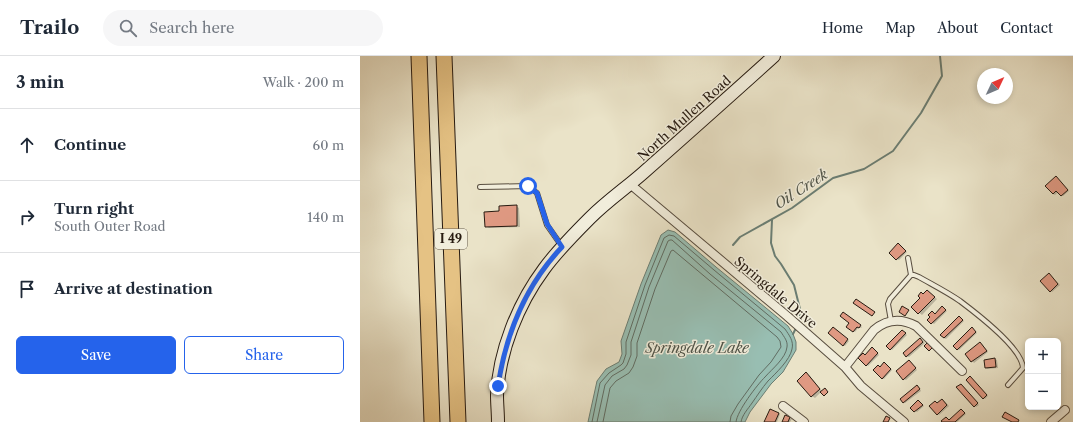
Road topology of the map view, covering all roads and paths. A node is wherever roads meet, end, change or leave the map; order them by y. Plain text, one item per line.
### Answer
1 (418, 56) edge
2 (444, 56) edge
3 (774, 56) edge
4 (630, 184) junction
5 (480, 187) dead end
6 (562, 247) junction
7 (908, 258) dead end
8 (911, 275) junction
9 (891, 321) junction
10 (845, 367) junction
11 (962, 371) dead end
12 (1008, 385) dead end
13 (783, 406) dead end
14 (1064, 410) dead end
15 (432, 422) edge
16 (458, 422) edge
17 (498, 422) edge
18 (804, 422) edge
19 (904, 422) edge
20 (1050, 422) edge

1 - 15 highway, I 49
2 - 16 highway, I 49
3 - 4 street, North Mullen Road
4 - 6 street, North Mullen Road
4 - 10 street, Springdale Drive
5 - 6 lane
6 - 17 street, North Mullen Road
7 - 8 lane
8 - 9 lane
8 - 12 lane
9 - 10 street
9 - 11 street
10 - 19 street, Springdale Drive
13 - 18 street
14 - 20 street

